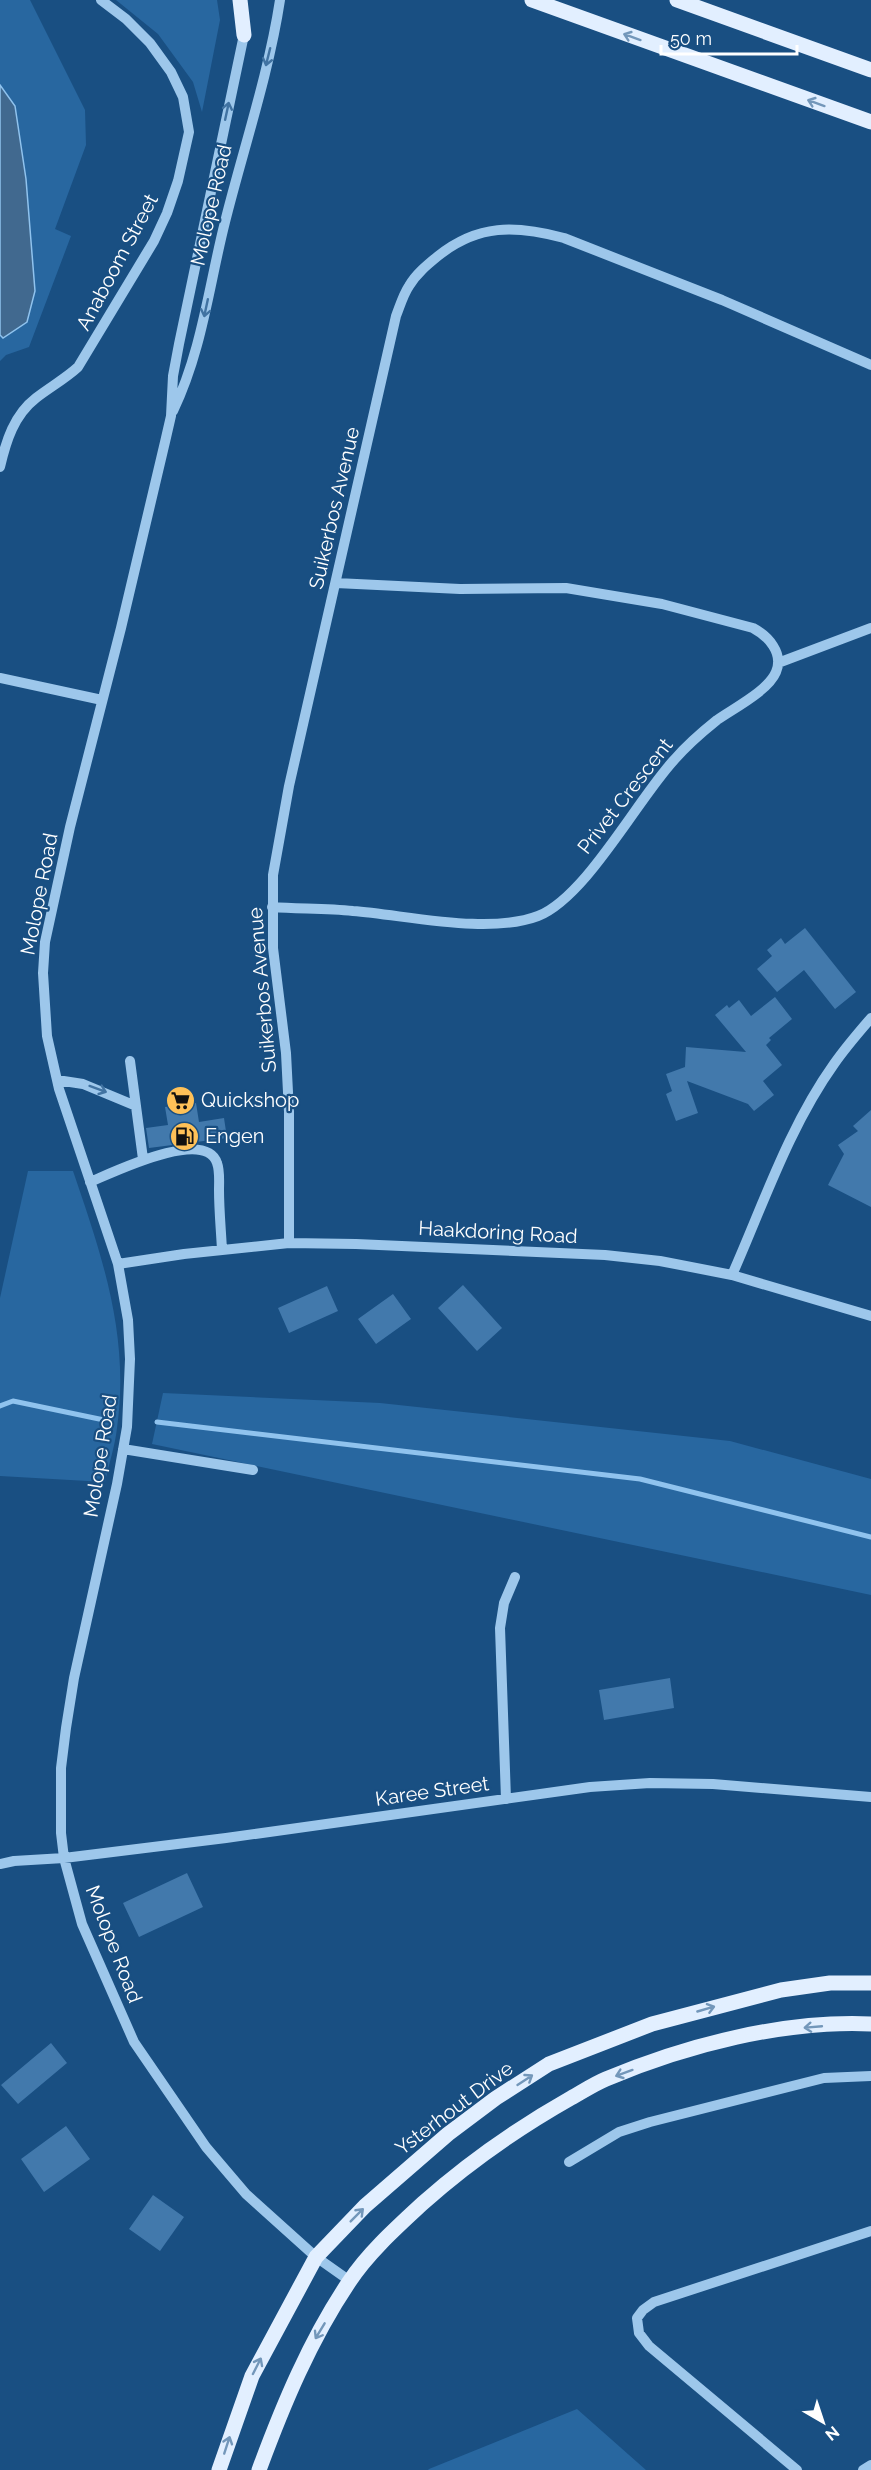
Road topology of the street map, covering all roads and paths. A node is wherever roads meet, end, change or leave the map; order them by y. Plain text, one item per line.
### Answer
1 (101, 0) edge
2 (240, 0) edge
3 (248, 0) edge
4 (280, 0) edge
5 (532, 0) edge
6 (677, 0) edge
7 (244, 35) junction
8 (871, 70) edge
9 (871, 122) edge
10 (871, 365) edge
11 (171, 416) junction
12 (0, 467) edge
13 (336, 583) junction
14 (871, 628) edge
15 (778, 663) junction
16 (0, 678) edge
17 (102, 700) junction
18 (272, 908) junction
19 (871, 1018) edge
20 (130, 1061) dead end
21 (57, 1080) junction
22 (136, 1106) junction
23 (143, 1159) junction
24 (90, 1182) junction
25 (289, 1244) junction
26 (222, 1250) junction
27 (118, 1264) junction
28 (732, 1275) junction
29 (871, 1316) edge
30 (123, 1449) junction
31 (252, 1470) dead end
32 (514, 1577) dead end
33 (871, 1797) edge
34 (506, 1799) junction
35 (64, 1858) junction
36 (0, 1864) edge
37 (871, 1983) edge
38 (871, 2024) edge
39 (871, 2076) edge
40 (569, 2162) dead end
41 (871, 2232) edge
42 (316, 2257) junction
43 (350, 2281) junction
44 (871, 2465) edge
45 (219, 2470) edge
46 (259, 2470) edge
47 (797, 2470) edge
48 (863, 2470) edge

1 - 12 street, Anaboom Street
2 - 7 main road
3 - 7 street, Molope Road
4 -> 11 street, Molope Road
9 -> 5 main road
6 - 8 main road
11 -> 7 street, Molope Road
10 - 13 street, Suikerbos Avenue
11 - 17 street, Molope Road
13 - 15 street
13 - 18 street, Suikerbos Avenue
14 - 15 street
15 - 18 street, Privet Crescent
16 - 17 street
17 - 21 street, Molope Road
18 - 25 street, Suikerbos Avenue
19 - 28 street
20 - 22 street
21 -> 22 street
21 - 24 street, Molope Road
22 - 23 street
23 - 24 street
23 - 26 street
24 - 27 street, Molope Road
25 - 26 street, Haakdoring Road
25 - 28 street, Haakdoring Road
26 - 27 street, Haakdoring Road
27 - 30 street, Molope Road
28 - 29 street, Haakdoring Road
30 - 31 street
30 - 35 street, Molope Road
32 - 34 street
33 - 34 street, Karee Street
34 - 35 street, Karee Street
35 - 36 street, Karee Street
35 - 42 street, Molope Road
42 -> 37 main road, Ysterhout Drive
38 -> 43 main road
39 - 40 street
41 - 47 street
42 - 43 street, Molope Road
45 -> 42 main road, Ysterhout Drive
43 -> 46 main road
44 - 48 street

